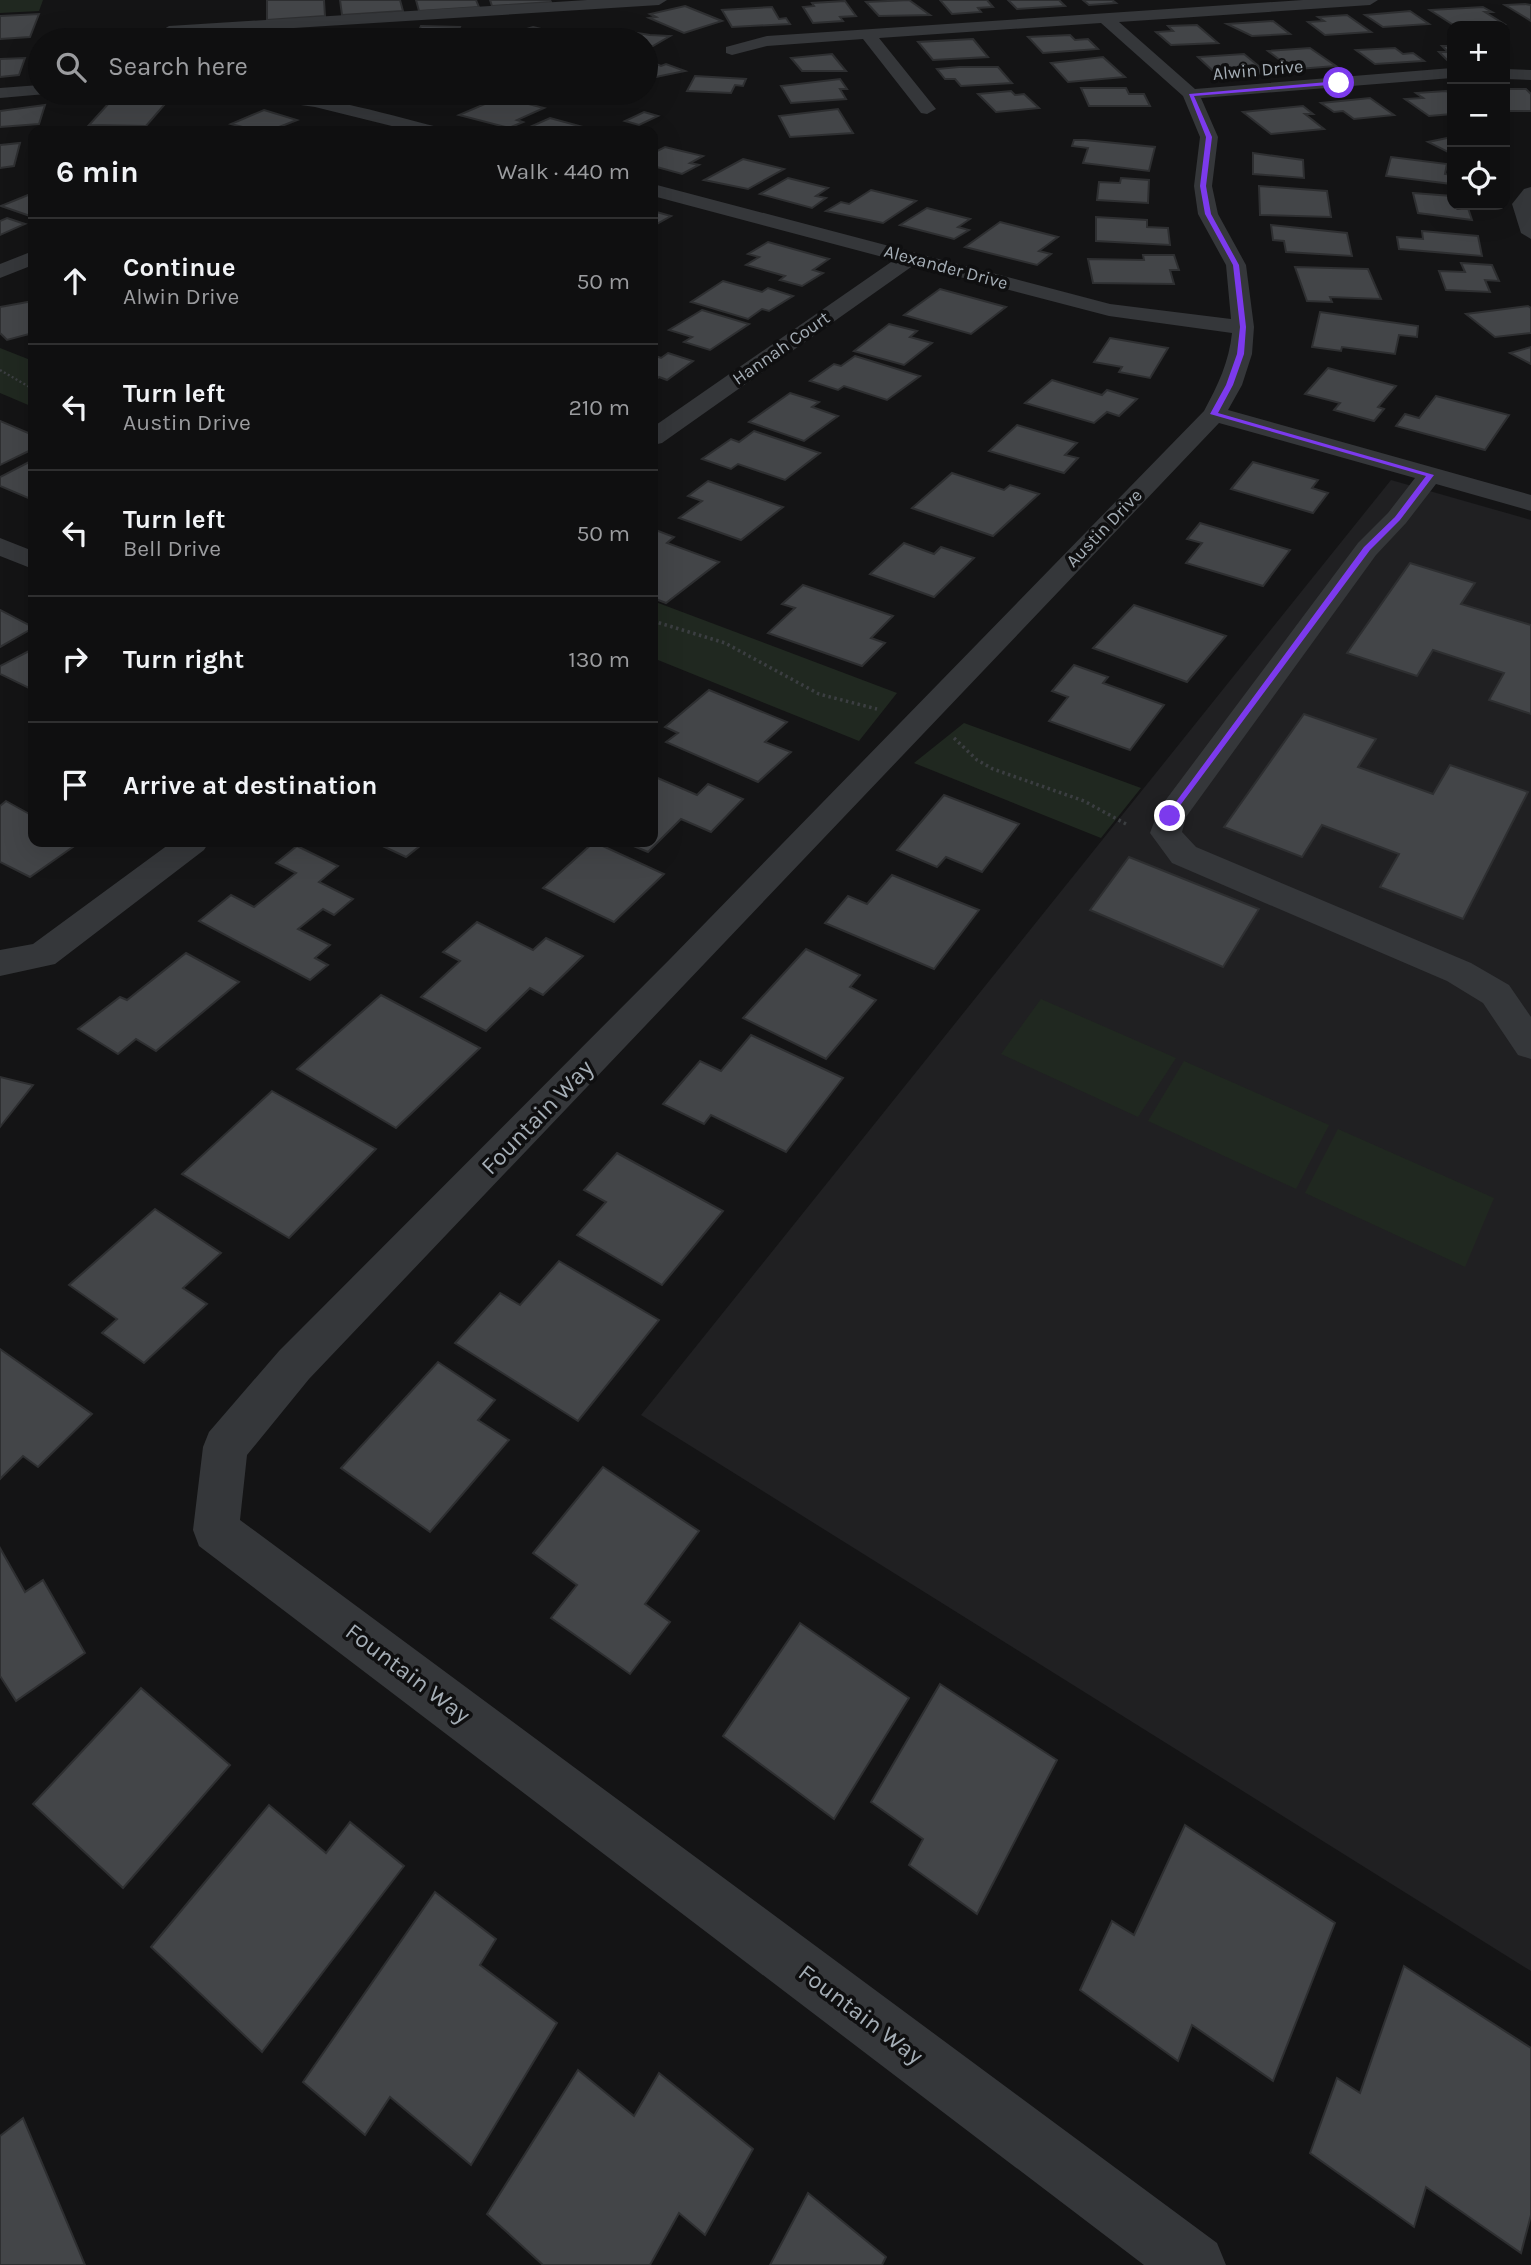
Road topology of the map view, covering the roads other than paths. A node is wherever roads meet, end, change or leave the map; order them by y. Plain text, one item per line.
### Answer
1 (659, 0) edge
2 (1370, 0) edge
3 (1316, 2) edge
4 (172, 13) dead end
5 (1105, 18) junction
6 (170, 28) edge
7 (267, 28) edge
8 (869, 36) junction
9 (732, 50) dead end
10 (1447, 73) edge
11 (1510, 74) edge
12 (1531, 75) edge
13 (28, 91) edge
14 (0, 93) edge
15 (1191, 94) junction
16 (329, 105) edge
17 (384, 105) edge
18 (927, 109) dead end
19 (366, 113) junction
20 (336, 126) edge
21 (414, 126) edge
22 (658, 192) edge
23 (1531, 193) edge
24 (1531, 233) edge
25 (910, 258) junction
26 (28, 259) edge
27 (0, 272) edge
28 (1243, 327) junction
29 (1214, 414) junction
30 (658, 434) edge
31 (1430, 475) junction
32 (1531, 503) edge
33 (0, 546) edge
34 (28, 559) edge
35 (181, 851) edge
36 (0, 963) edge
37 (682, 968) joint
38 (1531, 1045) edge
39 (1195, 2265) edge

1 - 7 street
2 - 3 street
3 - 5 street
4 - 6 street
5 - 8 street
5 - 15 street, Austin Drive
8 - 9 street
8 - 18 street
10 - 15 street, Alwin Drive
11 - 12 street
13 - 14 street
15 - 28 street, Austin Drive
16 - 19 street
17 - 19 street
19 - 20 street
19 - 21 street
22 - 25 street, Alexander Drive
23 - 24 street
25 - 28 street, Alexander Drive
25 - 30 street, Hannah Court
26 - 27 street
28 - 29 street, Austin Drive
29 - 31 street
29 - 37 street, Austin Drive
31 - 32 street
31 - 38 street
33 - 34 street
35 - 36 street
37 - 39 street, Fountain Way

